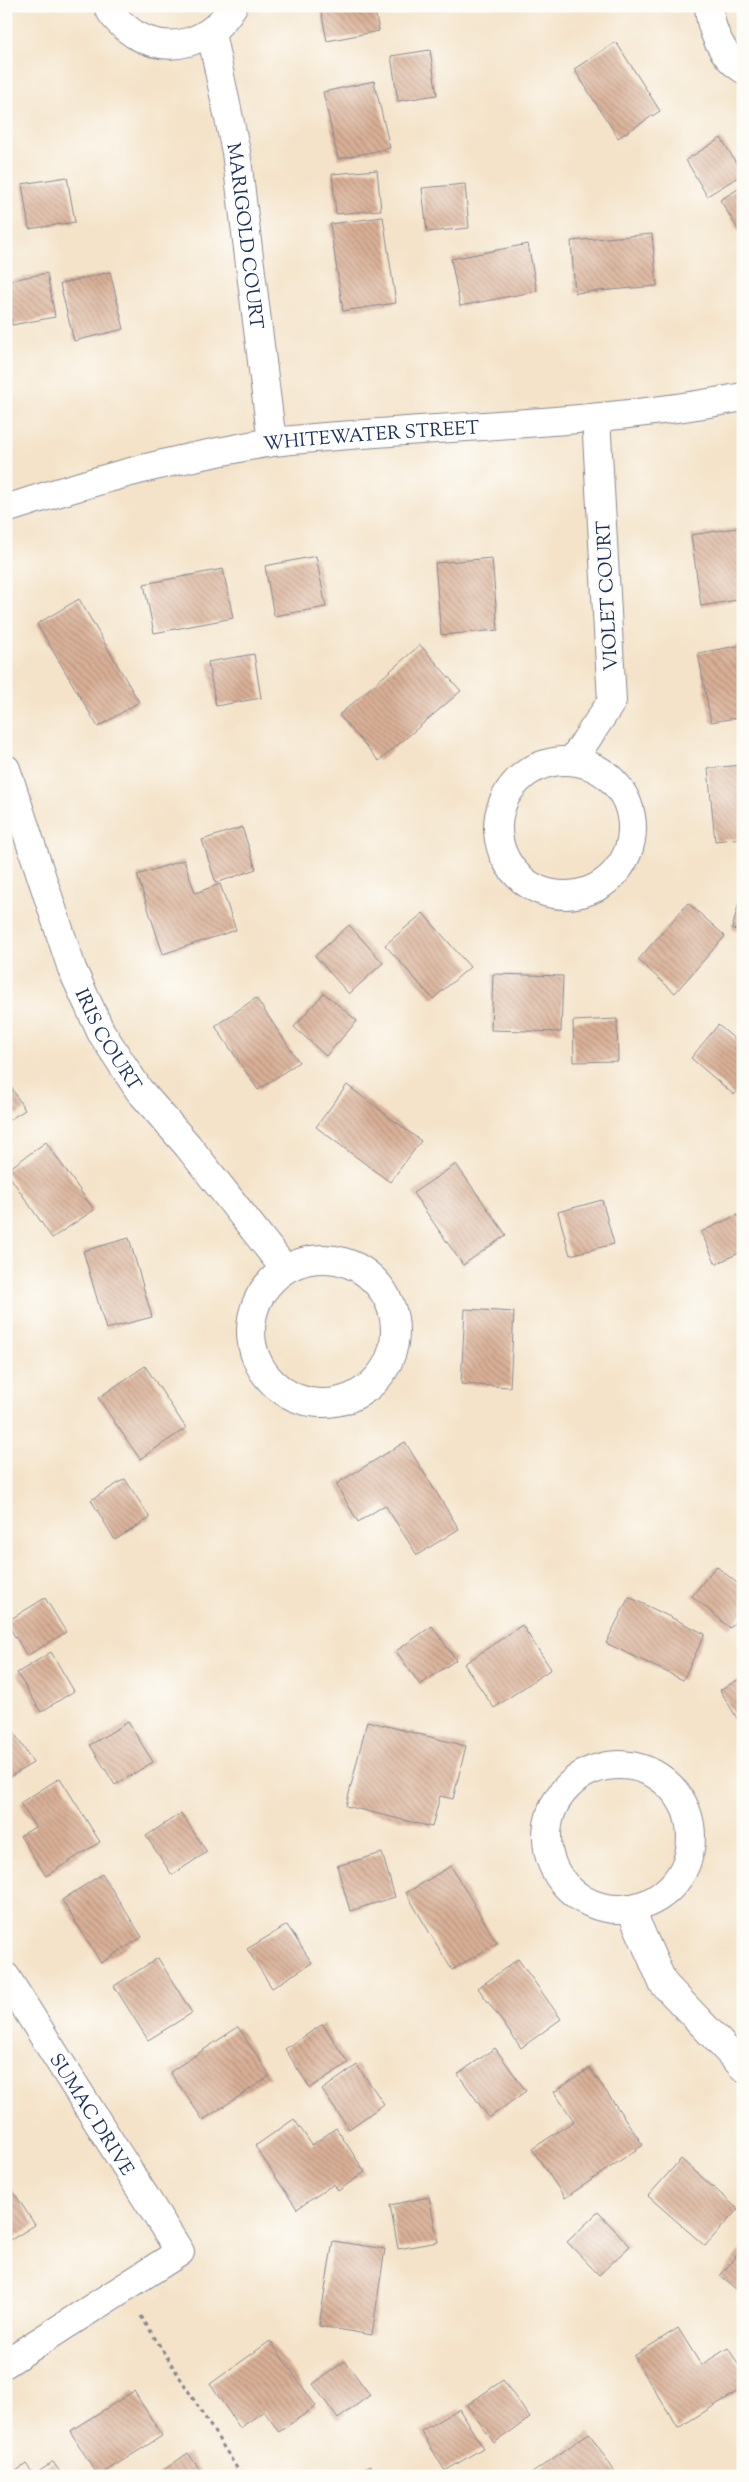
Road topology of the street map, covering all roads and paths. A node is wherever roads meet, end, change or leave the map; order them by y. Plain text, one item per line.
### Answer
1 (108, 6) edge
2 (233, 6) edge
3 (710, 6) edge
4 (210, 33) junction
5 (743, 69) edge
6 (743, 397) edge
7 (596, 418) junction
8 (272, 442) junction
9 (6, 509) edge
10 (572, 761) junction
11 (6, 769) edge
12 (285, 1269) junction
13 (630, 1908) junction
14 (6, 1977) edge
15 (743, 2067) edge
16 (124, 2288) junction
17 (6, 2363) edge
18 (242, 2476) edge

1 - 4 street
2 - 4 street
3 - 5 street
4 - 8 street, MARIGOLD COURT
6 - 7 street, WHITEWATER STREET
7 - 8 street, WHITEWATER STREET
7 - 10 street, VIOLET COURT
8 - 9 street, WHITEWATER STREET
10 - 10 street
11 - 12 street, IRIS COURT
12 - 12 street
13 - 13 street
13 - 15 street
14 - 16 street, SUMAC DRIVE
16 - 17 street
16 - 18 path

